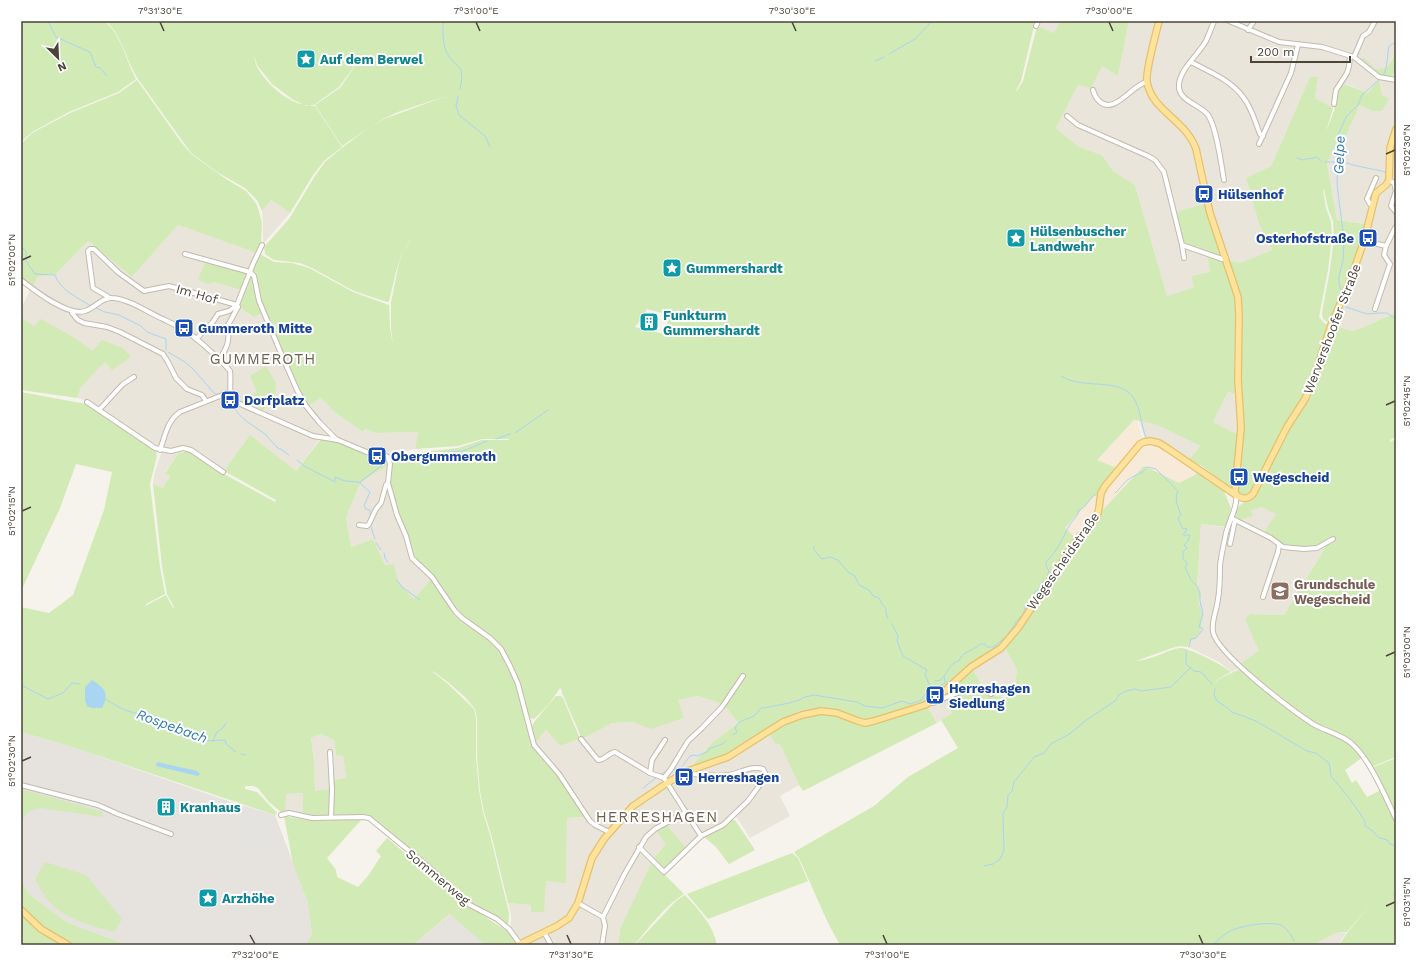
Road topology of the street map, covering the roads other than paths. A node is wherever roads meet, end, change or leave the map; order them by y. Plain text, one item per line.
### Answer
1 (1038, 21) edge
2 (1159, 21) edge
3 (1214, 21) edge
4 (1229, 21) edge
5 (1254, 21) edge
6 (1374, 21) edge
7 (1036, 26) dead end
8 (1248, 30) junction
9 (1298, 45) junction
10 (1352, 57) junction
11 (1191, 62) junction
12 (1396, 80) edge
13 (1147, 82) junction
14 (1093, 90) dead end
15 (1334, 104) dead end
16 (1067, 116) dead end
17 (1396, 129) edge
18 (1263, 136) junction
19 (1259, 144) dead end
20 (1376, 178) dead end
21 (1224, 180) dead end
22 (1389, 180) junction
23 (1373, 205) junction
24 (1396, 212) edge
25 (1395, 228) edge
26 (1364, 241) junction
27 (262, 245) dead end
28 (1182, 245) junction
29 (1386, 246) junction
30 (185, 254) dead end
31 (1184, 258) dead end
32 (1226, 258) junction
33 (250, 272) junction
34 (21, 280) edge
35 (108, 298) junction
36 (237, 305) junction
37 (1375, 309) dead end
38 (72, 311) junction
39 (196, 339) junction
40 (219, 360) junction
41 (134, 377) dead end
42 (230, 392) junction
43 (206, 401) junction
44 (87, 402) dead end
45 (99, 410) junction
46 (338, 440) junction
47 (160, 450) junction
48 (223, 472) dead end
49 (388, 483) junction
50 (1236, 495) junction
51 (1233, 519) junction
52 (359, 525) dead end
53 (1333, 539) dead end
54 (1230, 544) dead end
55 (1279, 545) junction
56 (1263, 597) dead end
57 (743, 676) dead end
58 (991, 694) dead end
59 (929, 703) junction
60 (581, 739) dead end
61 (665, 740) dead end
62 (330, 752) dead end
63 (688, 771) junction
64 (650, 773) junction
65 (666, 780) junction
66 (21, 785) edge
67 (686, 812) junction
68 (281, 815) dead end
69 (331, 817) junction
70 (1396, 819) edge
71 (609, 832) junction
72 (171, 834) dead end
73 (701, 836) junction
74 (639, 847) junction
75 (578, 903) junction
76 (21, 910) edge
77 (603, 917) junction
78 (544, 932) junction
79 (519, 944) edge
80 (68, 945) edge
81 (551, 945) edge
82 (602, 945) edge

1 - 7 street
2 - 13 main road
3 - 11 street
4 - 8 street
5 - 8 street
6 - 10 street
8 - 9 street
9 - 10 street
9 - 18 street
10 - 12 street
10 - 15 street
11 - 18 street
11 - 21 street
13 - 14 street
13 - 32 main road
16 - 28 street
17 - 22 main road
18 - 19 street
20 - 23 street, Wervershoofer Straße
22 - 23 main road, Wervershoofer Straße
22 - 24 street
23 - 26 main road, Wervershoofer Straße
25 - 29 street
26 - 29 street
26 - 50 main road, Wervershoofer Straße
27 - 33 street
28 - 31 street
28 - 32 street
29 - 37 street
30 - 33 street
32 - 50 main road
33 - 36 street
33 - 46 street
34 - 38 street
35 - 36 street, Im Hof
35 - 38 street
35 - 39 street
36 - 39 street
36 - 40 street
38 - 43 street
39 - 40 street
40 - 42 street
41 - 45 street
42 - 43 street
42 - 46 street
43 - 47 street
44 - 45 street
45 - 47 street
46 - 49 street
47 - 48 street
49 - 52 street
49 - 71 street
50 - 51 street
50 - 59 main road, Wegescheidstraße
51 - 54 street
51 - 55 street
51 - 70 street
53 - 55 street
55 - 56 street
57 - 65 street
58 - 59 street
59 - 63 main road
60 - 64 street
61 - 64 street
62 - 69 street
63 - 65 main road
63 - 73 street
64 - 65 street
65 - 67 street
65 - 71 main road
66 - 72 street
67 - 73 street
67 - 74 street
68 - 69 street
69 - 79 street, Sommerweg
71 - 75 main road
73 - 74 street
74 - 77 street
75 - 77 street
75 - 78 main road
76 - 80 main road
77 - 82 street
78 - 79 main road
78 - 81 street

